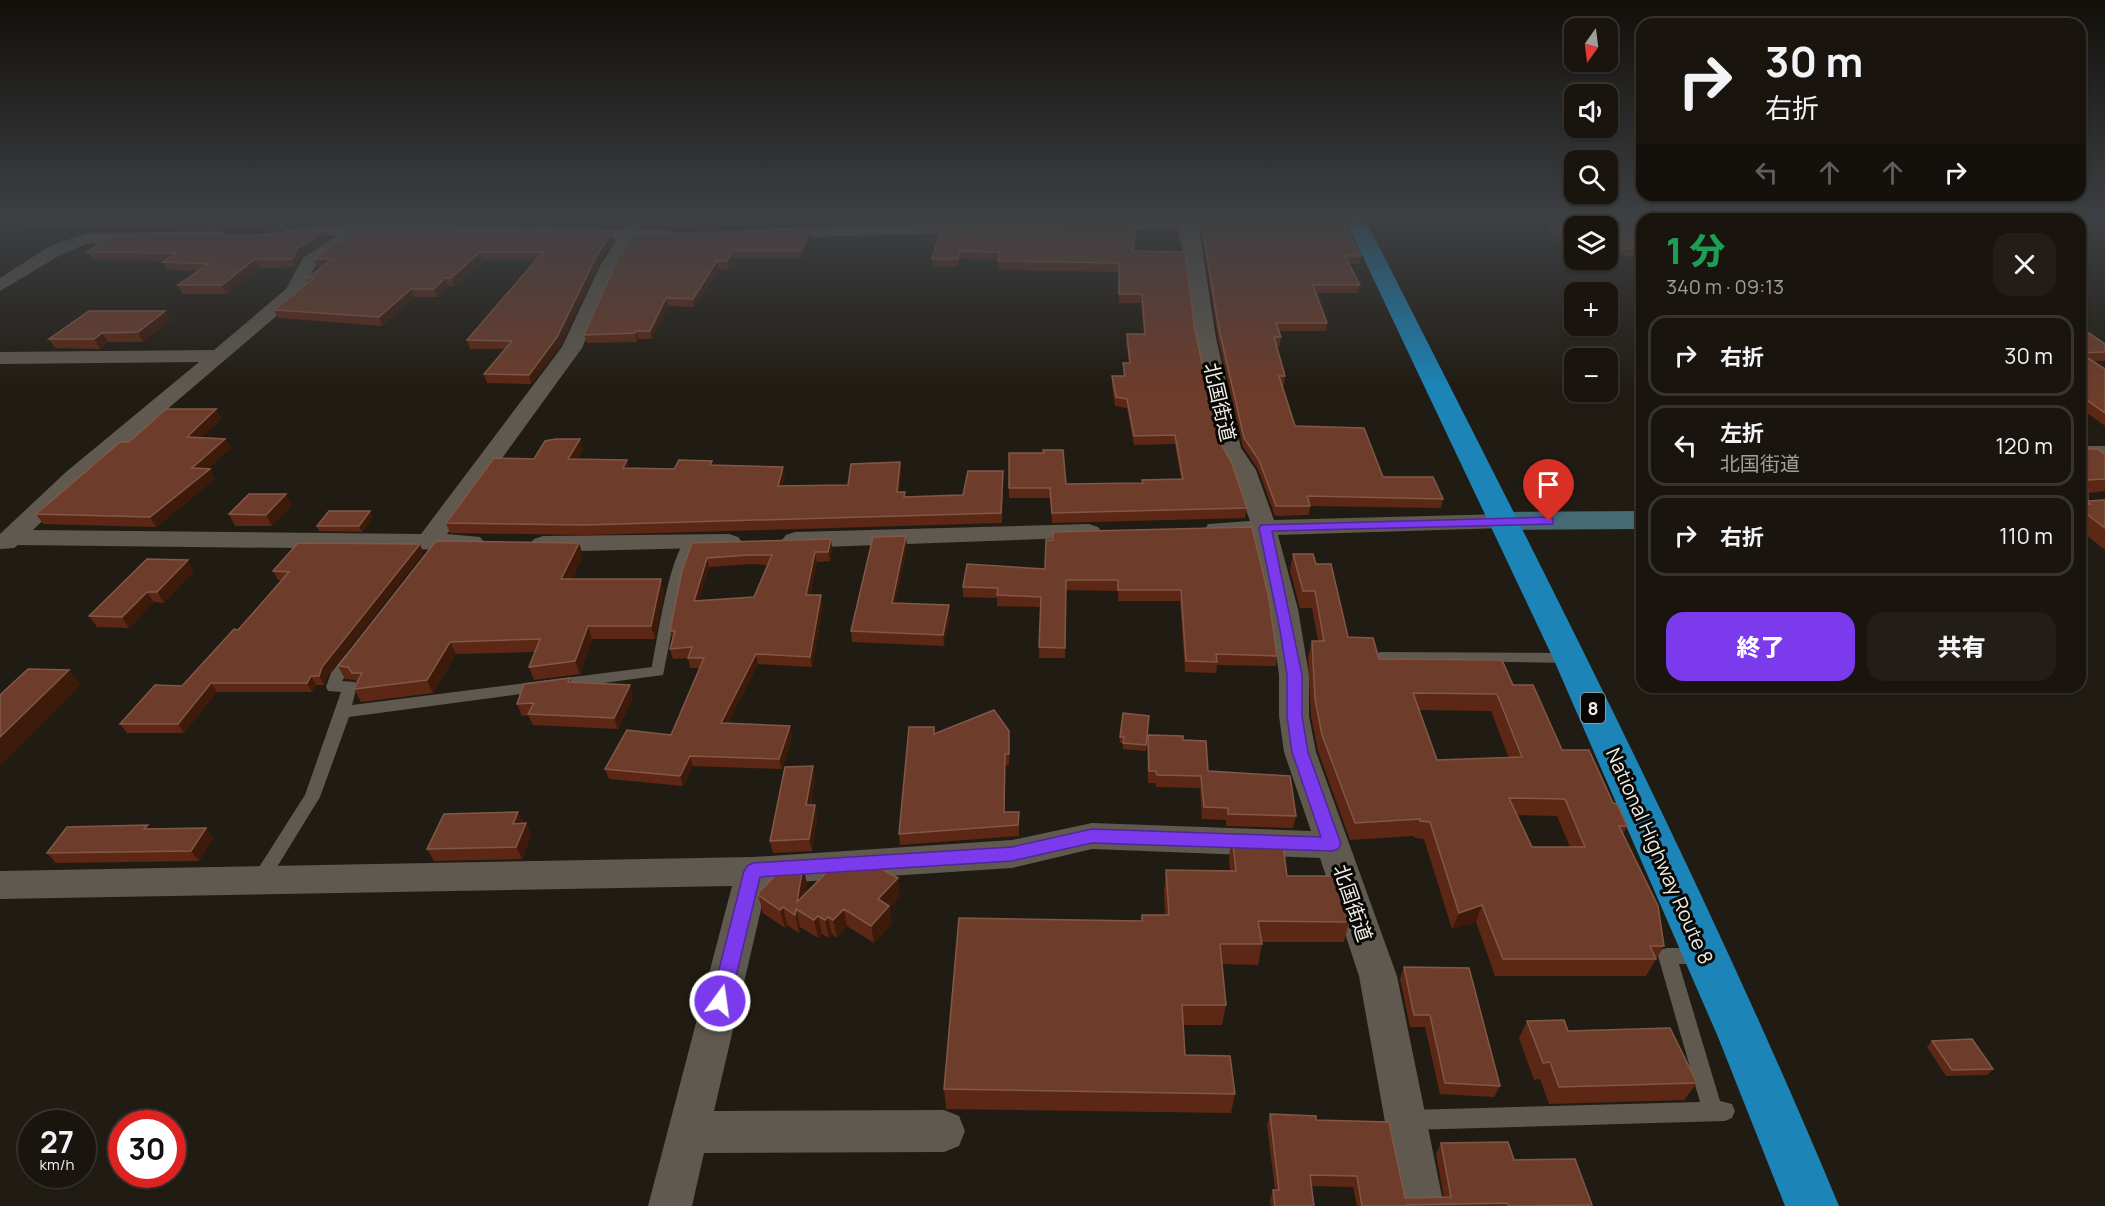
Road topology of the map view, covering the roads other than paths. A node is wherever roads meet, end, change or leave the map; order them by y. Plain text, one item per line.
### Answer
1 (17, 275) edge
2 (302, 275) edge
3 (605, 275) edge
4 (1197, 275) edge
5 (1383, 275) edge
6 (0, 286) edge
7 (219, 356) junction
8 (0, 358) edge
9 (2086, 453) edge
10 (2105, 453) edge
11 (1636, 520) edge
12 (1504, 521) junction
13 (1265, 528) junction
14 (1195, 529) edge
15 (1114, 531) edge
16 (6, 542) edge
17 (689, 543) junction
18 (433, 547) junction
19 (357, 650) edge
20 (1380, 657) edge
21 (1570, 658) junction
22 (343, 711) junction
23 (1332, 844) junction
24 (753, 871) junction
25 (260, 880) junction
26 (0, 885) edge
27 (1706, 956) junction
28 (1405, 1120) junction
29 (688, 1131) junction
30 (944, 1131) dead end
31 (670, 1206) edge
32 (1422, 1206) edge
33 (1812, 1206) edge

1 - 6 street
2 - 7 street
3 - 18 street
4 - 13 street, 北国街道
5 - 12 highway, National Highway Route 8 / 8
7 - 8 street
7 - 16 street
9 - 10 street
11 - 12 main road
12 - 13 street
12 - 21 highway, National Highway Route 8 / 8
13 - 14 street
13 - 23 street, 北国街道
15 - 17 street
16 - 18 street
17 - 18 street
17 - 22 lane
19 - 22 lane
20 - 21 lane
21 - 27 highway, National Highway Route 8 / 8
22 - 25 lane
23 - 24 street
23 - 28 street, 北国街道
24 - 25 street
24 - 29 street
25 - 26 street
27 - 28 lane
27 - 33 highway, National Highway Route 8 / 8
28 - 32 street, 北国街道
29 - 30 street
29 - 31 street

